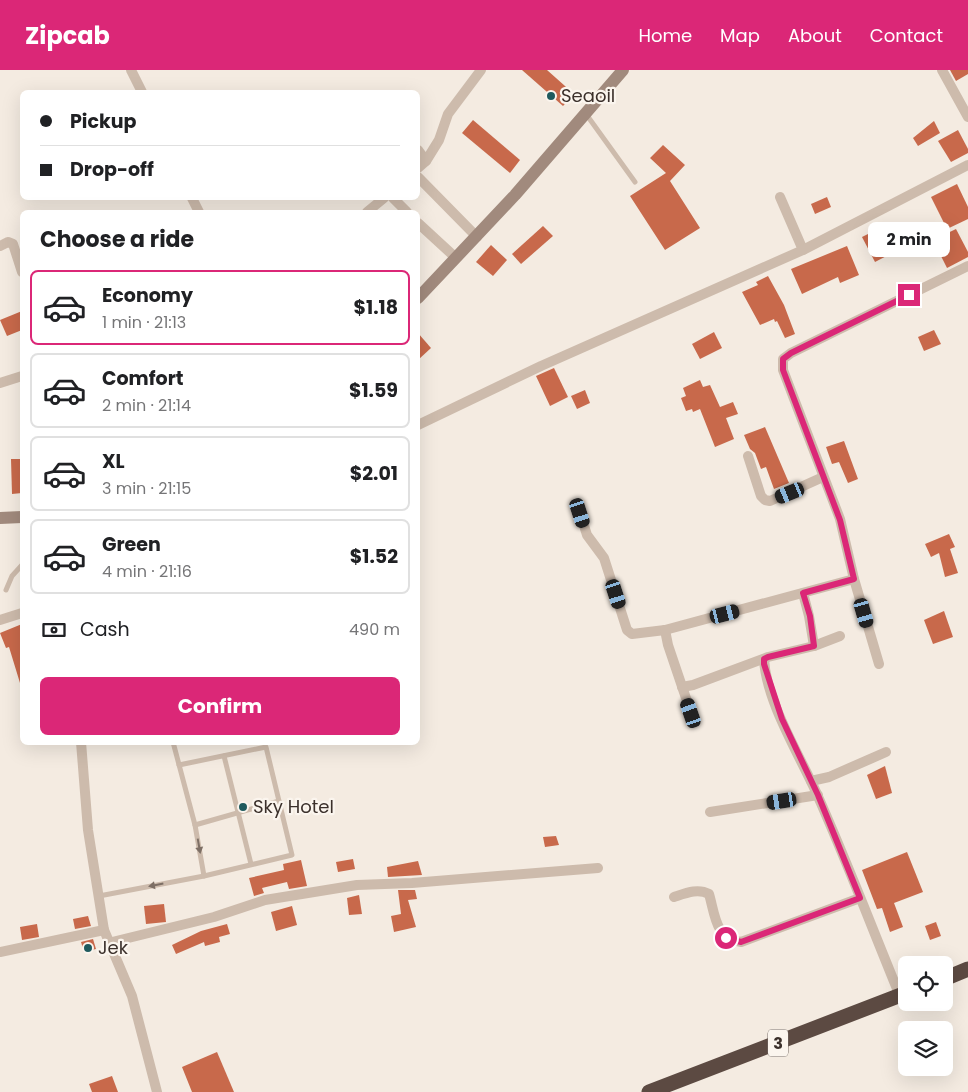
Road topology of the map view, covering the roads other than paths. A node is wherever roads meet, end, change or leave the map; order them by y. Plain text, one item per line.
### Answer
1 (131, 70) edge
2 (481, 70) edge
3 (623, 70) edge
4 (942, 70) edge
5 (141, 90) edge
6 (586, 114) junction
7 (968, 117) edge
8 (420, 153) edge
9 (426, 161) junction
10 (968, 165) edge
11 (420, 166) edge
12 (420, 179) edge
13 (635, 182) dead end
14 (780, 197) dead end
15 (382, 200) edge
16 (395, 200) edge
17 (369, 210) edge
18 (405, 210) edge
19 (420, 225) edge
20 (477, 237) junction
21 (0, 246) edge
22 (803, 250) junction
23 (456, 258) junction
24 (20, 266) edge
25 (968, 266) edge
26 (420, 296) edge
27 (20, 377) edge
28 (0, 383) edge
29 (420, 424) edge
30 (748, 456) dead end
31 (824, 477) junction
32 (580, 513) dead end
33 (20, 517) edge
34 (0, 518) edge
35 (20, 567) edge
36 (854, 579) junction
37 (6, 590) dead end
38 (803, 593) junction
39 (20, 613) edge
40 (0, 620) edge
41 (665, 630) junction
42 (840, 636) dead end
43 (814, 646) junction
44 (764, 659) junction
45 (879, 664) dead end
46 (682, 687) junction
47 (691, 713) dead end
48 (81, 745) edge
49 (174, 745) edge
50 (886, 752) dead end
51 (224, 756) junction
52 (179, 765) junction
53 (811, 781) junction
54 (818, 795) junction
55 (279, 801) junction
56 (710, 812) dead end
57 (238, 813) junction
58 (195, 825) junction
59 (251, 864) junction
60 (598, 868) dead end
61 (204, 876) junction
62 (99, 896) junction
63 (674, 897) dead end
64 (860, 898) junction
65 (104, 930) junction
66 (108, 943) junction
67 (0, 952) edge
68 (968, 969) edge
69 (953, 975) edge
70 (898, 984) edge
71 (898, 997) edge
72 (157, 1092) edge
73 (649, 1092) edge

1 - 5 street
2 - 9 street
3 - 6 main road
4 - 7 street
6 - 13 lane
6 - 20 main road
8 - 9 street
9 - 11 street
10 - 22 street
12 - 20 street
14 - 22 street
15 - 17 street
16 - 18 street
19 - 23 street
20 - 23 main road
21 - 24 street
22 - 29 street
23 - 26 main road
25 - 31 street
27 - 28 street
30 - 31 street
31 - 36 street
32 - 41 street
33 - 34 main road
35 - 37 lane
36 - 38 street
36 - 45 street
38 - 41 street
38 - 43 street
39 - 40 street
41 - 46 street
42 - 43 street
43 - 44 street
44 - 46 street
44 - 53 street
46 - 47 street
48 - 62 street
49 - 52 lane
50 - 53 street
51 - 52 lane
51 - 55 lane
51 - 57 lane
52 - 58 lane
53 - 54 street
54 - 56 street
54 - 64 street
55 - 57 lane
55 - 59 lane
57 - 58 lane
57 - 59 lane
58 -> 61 lane
59 - 61 lane
60 - 66 street
61 -> 62 lane
62 - 65 street
63 - 64 street
64 - 70 street
65 - 66 street
65 - 67 street
66 - 72 street
68 - 69 highway
71 - 73 highway, 3

